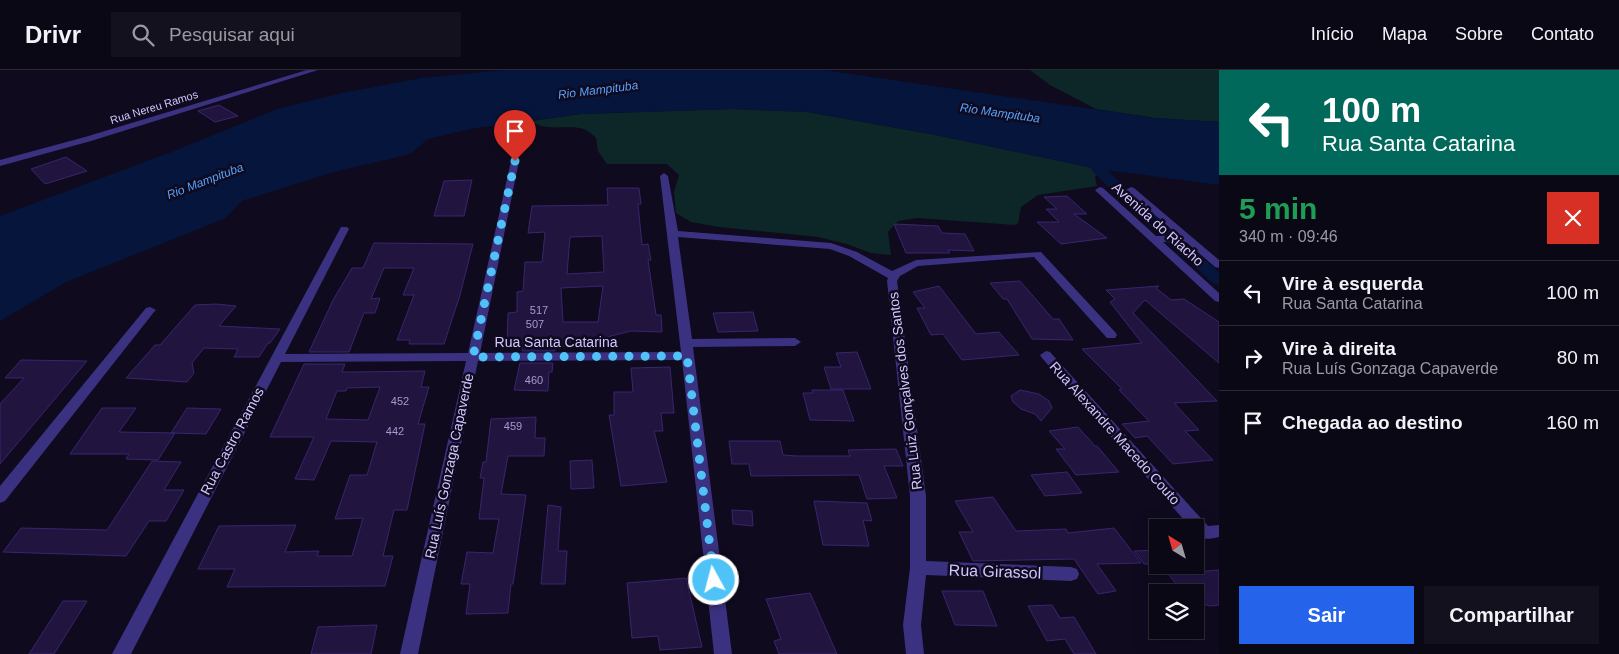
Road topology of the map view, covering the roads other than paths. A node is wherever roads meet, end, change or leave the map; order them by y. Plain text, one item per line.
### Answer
1 (315, 70) edge
2 (515, 161) dead end
3 (0, 163) edge
4 (664, 176) dead end
5 (1100, 190) dead end
6 (1131, 190) dead end
7 (344, 229) dead end
8 (673, 234) junction
9 (1154, 239) junction
10 (1188, 239) junction
11 (1219, 265) edge
12 (894, 277) junction
13 (1219, 299) edge
14 (150, 310) dead end
15 (1111, 335) dead end
16 (795, 342) dead end
17 (686, 350) junction
18 (1046, 355) dead end
19 (473, 357) junction
20 (276, 358) junction
21 (0, 497) edge
22 (1212, 532) edge
23 (918, 568) junction
24 (1071, 574) dead end
25 (121, 654) edge
26 (409, 654) edge
27 (723, 654) edge
28 (915, 654) edge

1 - 3 street, Rua Nereu Ramos
2 - 19 street, Rua Luís Gonzaga Capaverde
4 - 8 street
5 - 9 street, Avenida do Riacho
6 - 10 street, Avenida do Riacho
7 - 20 street, Rua Castro Ramos
8 - 12 street
8 - 17 street
9 - 10 street
9 - 13 street, Avenida do Riacho
10 - 11 street, Avenida do Riacho
12 - 15 street, Rua Luiz Gonçalves dos Santos
12 - 23 street, Rua Luiz Gonçalves dos Santos
14 - 21 street
16 - 17 street, Rua Santa Catarina
17 - 19 street, Rua Santa Catarina
17 - 27 street
18 - 22 street, Rua Alexandre Macedo Couto
19 - 20 street, Rua Santa Catarina
19 - 26 street, Rua Luís Gonzaga Capaverde
20 - 25 street, Rua Castro Ramos
23 - 24 street, Rua Girassol
23 - 28 street, Rua Luiz Gonçalves dos Santos

